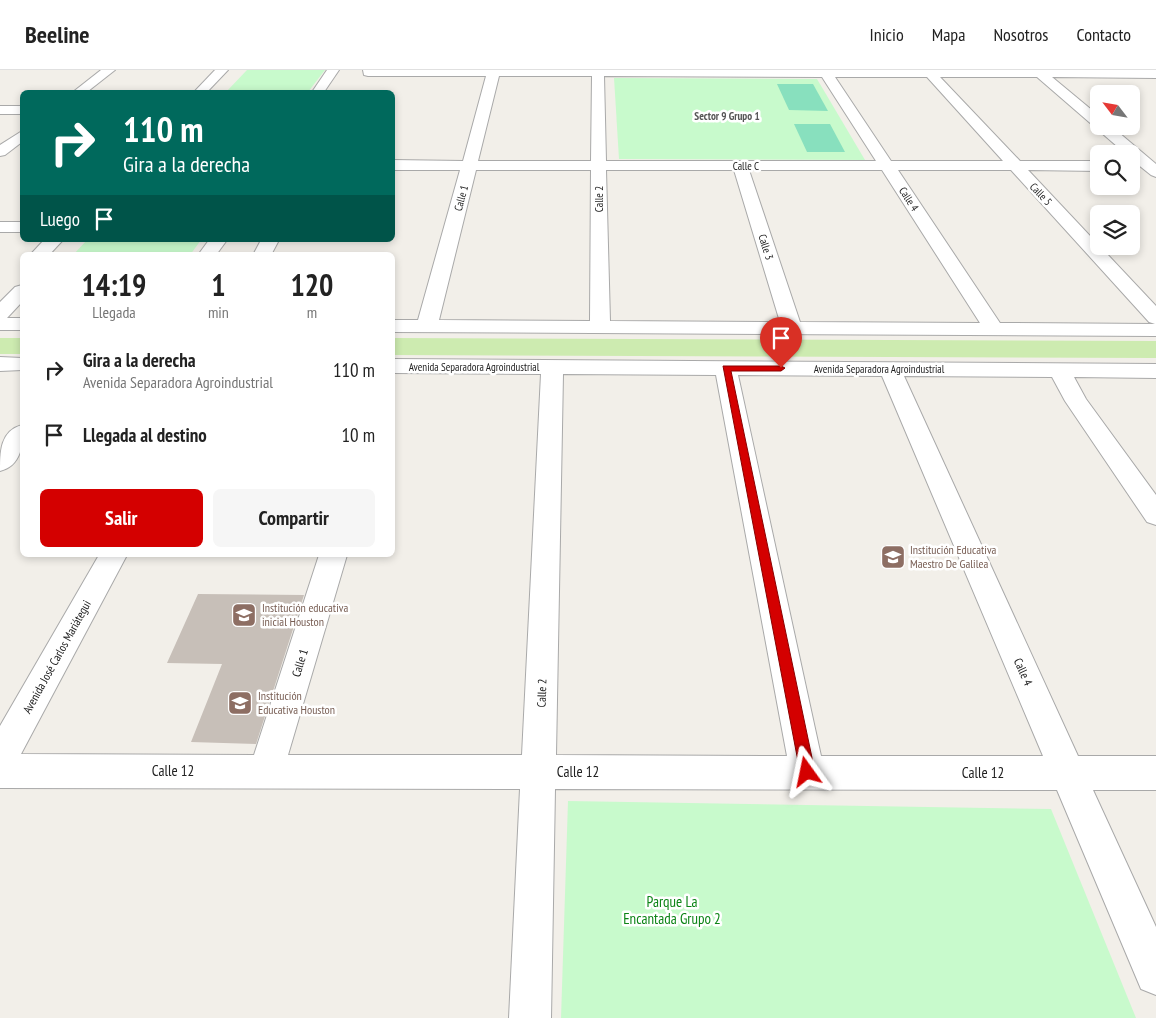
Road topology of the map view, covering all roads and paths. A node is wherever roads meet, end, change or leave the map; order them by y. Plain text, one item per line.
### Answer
1 (109, 70) edge
2 (222, 70) edge
3 (236, 70) edge
4 (333, 70) edge
5 (369, 71) edge
6 (494, 71) edge
7 (598, 71) edge
8 (711, 71) edge
9 (825, 72) edge
10 (928, 72) edge
11 (1038, 72) edge
12 (1059, 72) edge
13 (1156, 74) edge
14 (360, 86) dead end
15 (1076, 86) dead end
16 (82, 90) edge
17 (202, 90) edge
18 (216, 90) edge
19 (319, 90) edge
20 (0, 110) edge
21 (20, 110) edge
22 (1090, 116) edge
23 (1113, 135) edge
24 (20, 137) edge
25 (0, 152) edge
26 (395, 165) edge
27 (469, 165) junction
28 (599, 165) junction
29 (740, 166) junction
30 (887, 166) junction
31 (1016, 166) junction
32 (1090, 166) edge
33 (1140, 167) edge
34 (1154, 168) edge
35 (0, 227) edge
36 (20, 227) edge
37 (52, 242) edge
38 (69, 242) edge
39 (42, 252) edge
40 (60, 252) edge
41 (20, 273) edge
42 (20, 292) edge
43 (0, 293) edge
44 (0, 314) edge
45 (1156, 318) edge
46 (0, 324) edge
47 (20, 324) edge
48 (395, 326) edge
49 (426, 326) junction
50 (600, 327) junction
51 (792, 328) junction
52 (994, 329) junction
53 (1156, 330) edge
54 (0, 364) edge
55 (20, 364) edge
56 (395, 366) edge
57 (552, 367) junction
58 (726, 368) junction
59 (890, 369) junction
60 (1058, 370) junction
61 (1156, 371) edge
62 (20, 436) edge
63 (0, 463) edge
64 (1156, 515) edge
65 (112, 557) edge
66 (333, 557) edge
67 (0, 759) edge
68 (0, 771) edge
69 (266, 771) junction
70 (539, 772) junction
71 (807, 772) junction
72 (1068, 773) junction
73 (1156, 773) edge
74 (1156, 974) edge
75 (530, 1018) edge

1 - 16 street
2 - 17 street
3 - 18 street
4 - 19 street
5 - 6 street
5 - 14 street
6 - 7 street
6 - 27 street, Calle 1
7 - 8 street
7 - 28 street, Calle 2
8 - 9 street
9 - 10 street
9 - 30 street, Calle 4
10 - 11 street
10 - 31 street, Calle 5
11 - 12 street
11 - 22 street
12 - 13 street
12 - 15 street
20 - 21 street
23 - 34 street
24 - 25 street
26 - 27 street, Calle C
27 - 28 street, Calle C
27 - 49 street, Calle 1
28 - 29 street, Calle C
28 - 50 street, Calle 2
29 - 30 street, Calle C
29 - 51 street, Calle 3
30 - 31 street, Calle C
30 - 52 street, Calle 4
31 - 32 street, Calle C
31 - 45 street, Calle 5
33 - 34 street
35 - 36 street
37 - 39 street
38 - 40 street
41 - 43 street
42 - 44 street
46 - 47 street
48 - 49 street
49 - 50 street
50 - 51 street
51 - 52 street
52 - 53 street
54 - 55 street
56 - 57 street, Avenida Separadora Agroindustrial
57 - 58 street, Avenida Separadora Agroindustrial
57 - 70 street, Calle 2
58 - 59 street, Avenida Separadora Agroindustrial
58 - 71 street
59 - 60 street, Avenida Separadora Agroindustrial
59 - 72 street, Calle 4
60 - 61 street, Avenida Separadora Agroindustrial
60 - 64 street
62 - 63 street
65 - 67 street, Avenida José Carlos Mariátegui
66 - 69 street, Calle 1
68 - 69 street, Calle 12
69 - 70 street, Calle 12
70 - 71 street, Calle 12
70 - 75 street, Calle 2
71 - 72 street, Calle 12
72 - 73 street, Calle 12
72 - 74 street, Calle 4

